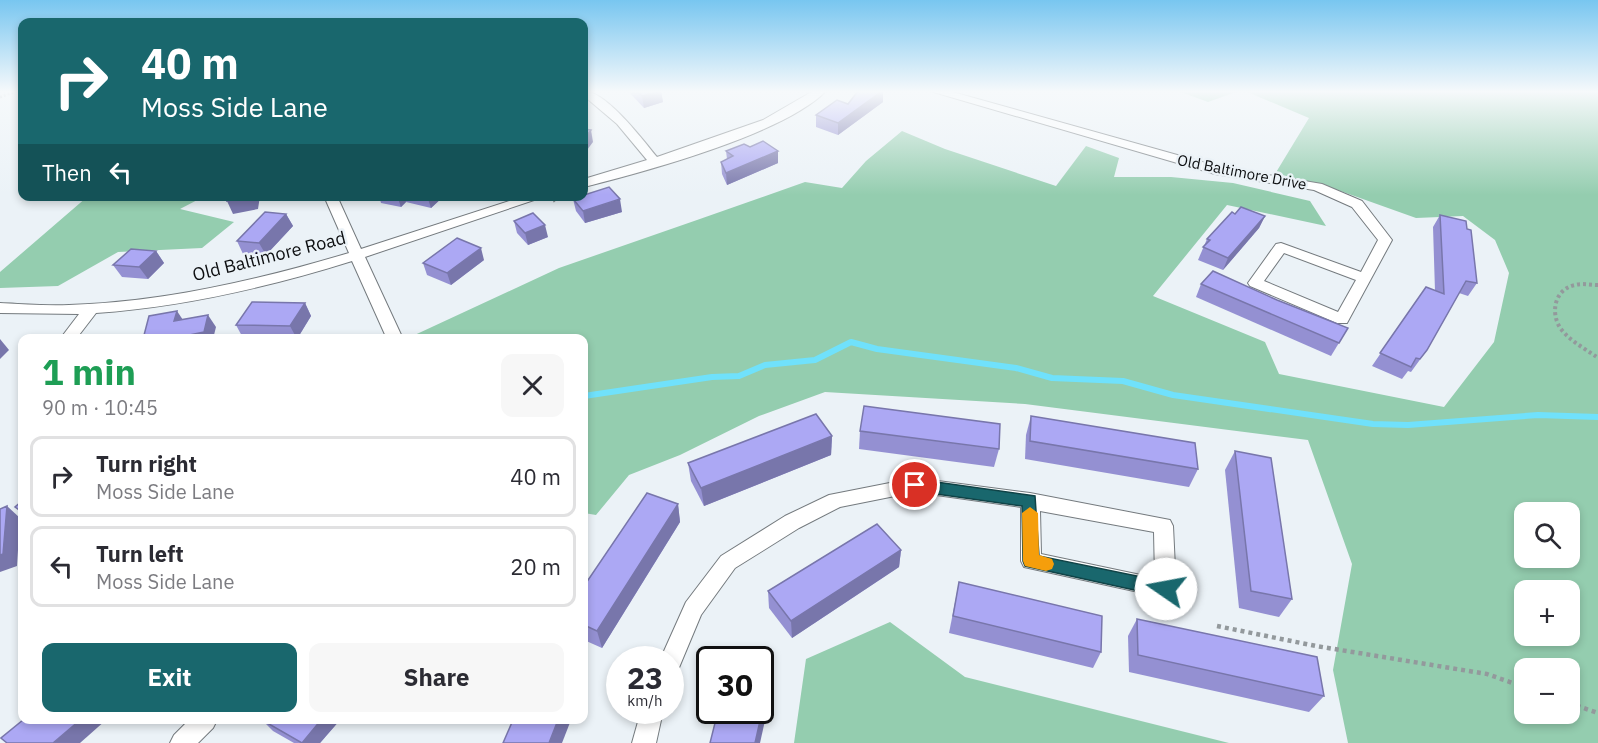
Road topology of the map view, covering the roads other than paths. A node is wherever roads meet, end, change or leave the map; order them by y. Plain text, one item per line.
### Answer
1 (624, 126) edge
2 (755, 126) edge
3 (1058, 126) edge
4 (654, 161) junction
5 (588, 182) edge
6 (332, 201) edge
7 (524, 201) edge
8 (357, 254) junction
9 (1364, 278) junction
10 (0, 308) edge
11 (91, 309) junction
12 (72, 334) edge
13 (392, 334) edge
14 (1029, 501) junction
15 (677, 646) edge
16 (201, 724) edge
17 (649, 724) edge
18 (182, 743) edge
19 (644, 743) edge

1 - 4 street
2 - 4 street
3 - 9 street, Old Baltimore Drive
4 - 5 street
6 - 8 street
7 - 8 street, Old Baltimore Road
8 - 11 street, Old Baltimore Road
8 - 13 street
9 - 9 street, Old Baltimore Drive
10 - 11 street, Old Baltimore Road
11 - 12 street
14 - 14 street
14 - 15 street
16 - 18 street
17 - 19 street

